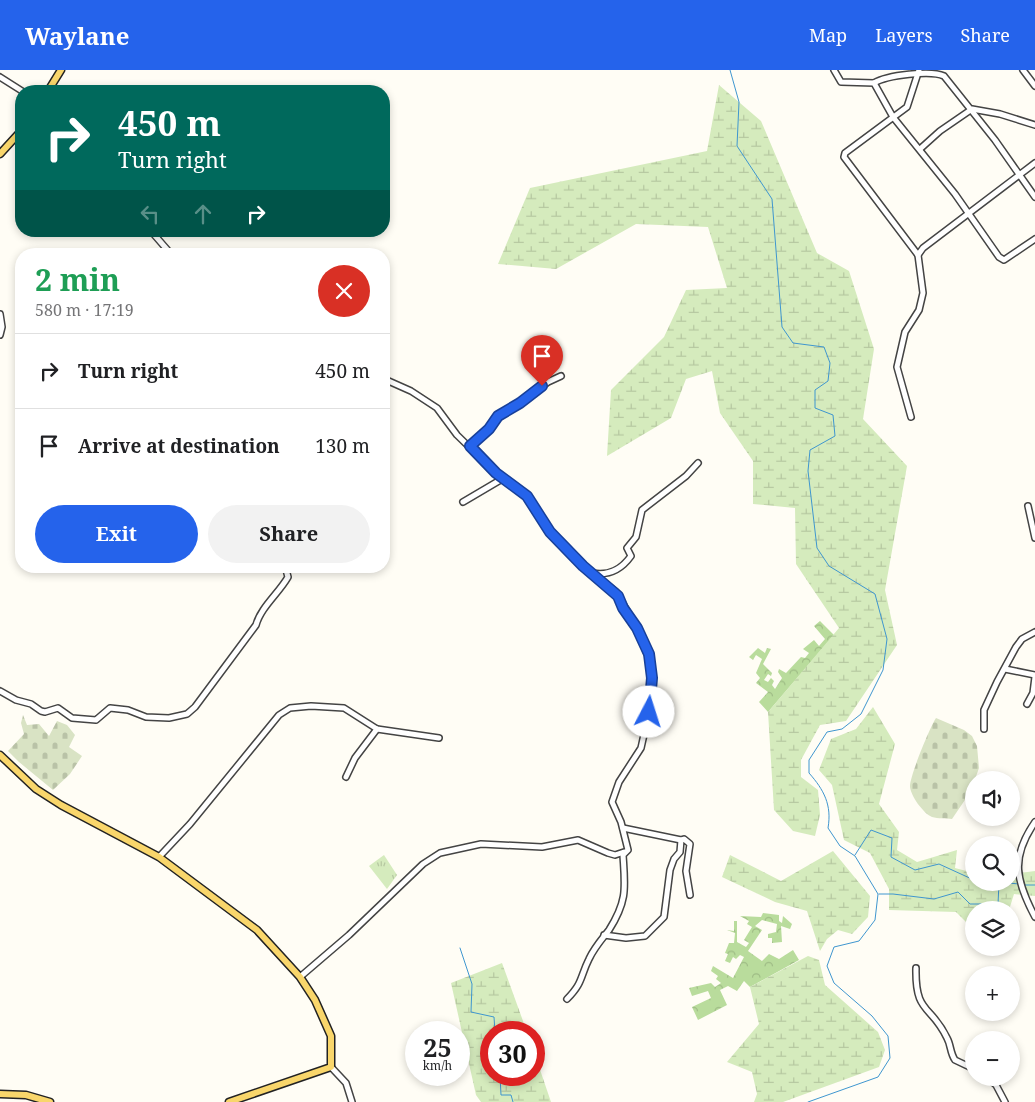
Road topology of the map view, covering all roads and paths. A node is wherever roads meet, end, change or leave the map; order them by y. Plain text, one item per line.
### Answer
1 (61, 70) edge
2 (834, 70) edge
3 (1023, 70) edge
4 (918, 72) edge
5 (0, 77) edge
6 (874, 84) junction
7 (52, 85) edge
8 (1035, 86) edge
9 (15, 87) edge
10 (972, 108) junction
11 (893, 117) junction
12 (1035, 125) edge
13 (15, 137) edge
14 (920, 149) junction
15 (0, 154) edge
16 (1035, 163) edge
17 (1020, 175) junction
18 (1035, 197) edge
19 (969, 214) junction
20 (156, 237) edge
21 (1035, 239) edge
22 (166, 248) edge
23 (918, 255) junction
24 (0, 314) edge
25 (0, 335) edge
26 (561, 376) dead end
27 (390, 382) edge
28 (912, 417) dead end
29 (470, 446) junction
30 (698, 463) dead end
31 (502, 479) junction
32 (464, 502) dead end
33 (1028, 506) dead end
34 (1035, 538) edge
35 (590, 572) junction
36 (287, 573) edge
37 (1035, 632) edge
38 (1005, 669) junction
39 (1035, 676) edge
40 (0, 691) edge
41 (1028, 704) dead end
42 (376, 729) junction
43 (984, 729) dead end
44 (439, 738) dead end
45 (0, 755) edge
46 (346, 777) dead end
47 (1035, 822) edge
48 (623, 828) junction
49 (681, 840) junction
50 (628, 850) junction
51 (159, 857) junction
52 (690, 895) dead end
53 (1035, 917) edge
54 (604, 935) junction
55 (916, 968) dead end
56 (300, 977) junction
57 (567, 999) dead end
58 (965, 1065) edge
59 (331, 1067) junction
60 (997, 1086) edge
61 (0, 1094) edge
62 (50, 1102) edge
63 (229, 1102) edge
64 (352, 1102) edge
65 (1005, 1102) edge

1 - 7 main road
2 - 6 street
3 - 8 street
4 - 6 street
4 - 10 street
4 - 11 street
5 - 9 street
6 - 11 street
10 - 12 street
10 - 14 street
10 - 17 street
11 - 14 street
11 - 23 street
13 - 15 main road
14 - 19 street
16 - 17 street
17 - 18 street
17 - 19 street
19 - 21 street
19 - 23 street
20 - 22 street
23 - 28 street
24 - 25 street
26 - 29 street
27 - 29 street
29 - 31 street
30 - 35 street
31 - 32 street
31 - 35 street
33 - 34 street
35 - 48 street
36 - 40 street
37 - 38 street
38 - 39 street
38 - 43 street
39 - 41 street
42 - 44 street
42 - 46 street
42 - 51 street
45 - 51 main road
47 - 53 street
48 - 49 street
48 - 50 street
49 - 52 street
49 - 54 street
50 - 54 street
50 - 56 street
51 - 56 main road
54 - 57 street
55 - 58 street
56 - 59 main road
59 - 63 main road
59 - 64 street
60 - 65 street
61 - 62 main road

